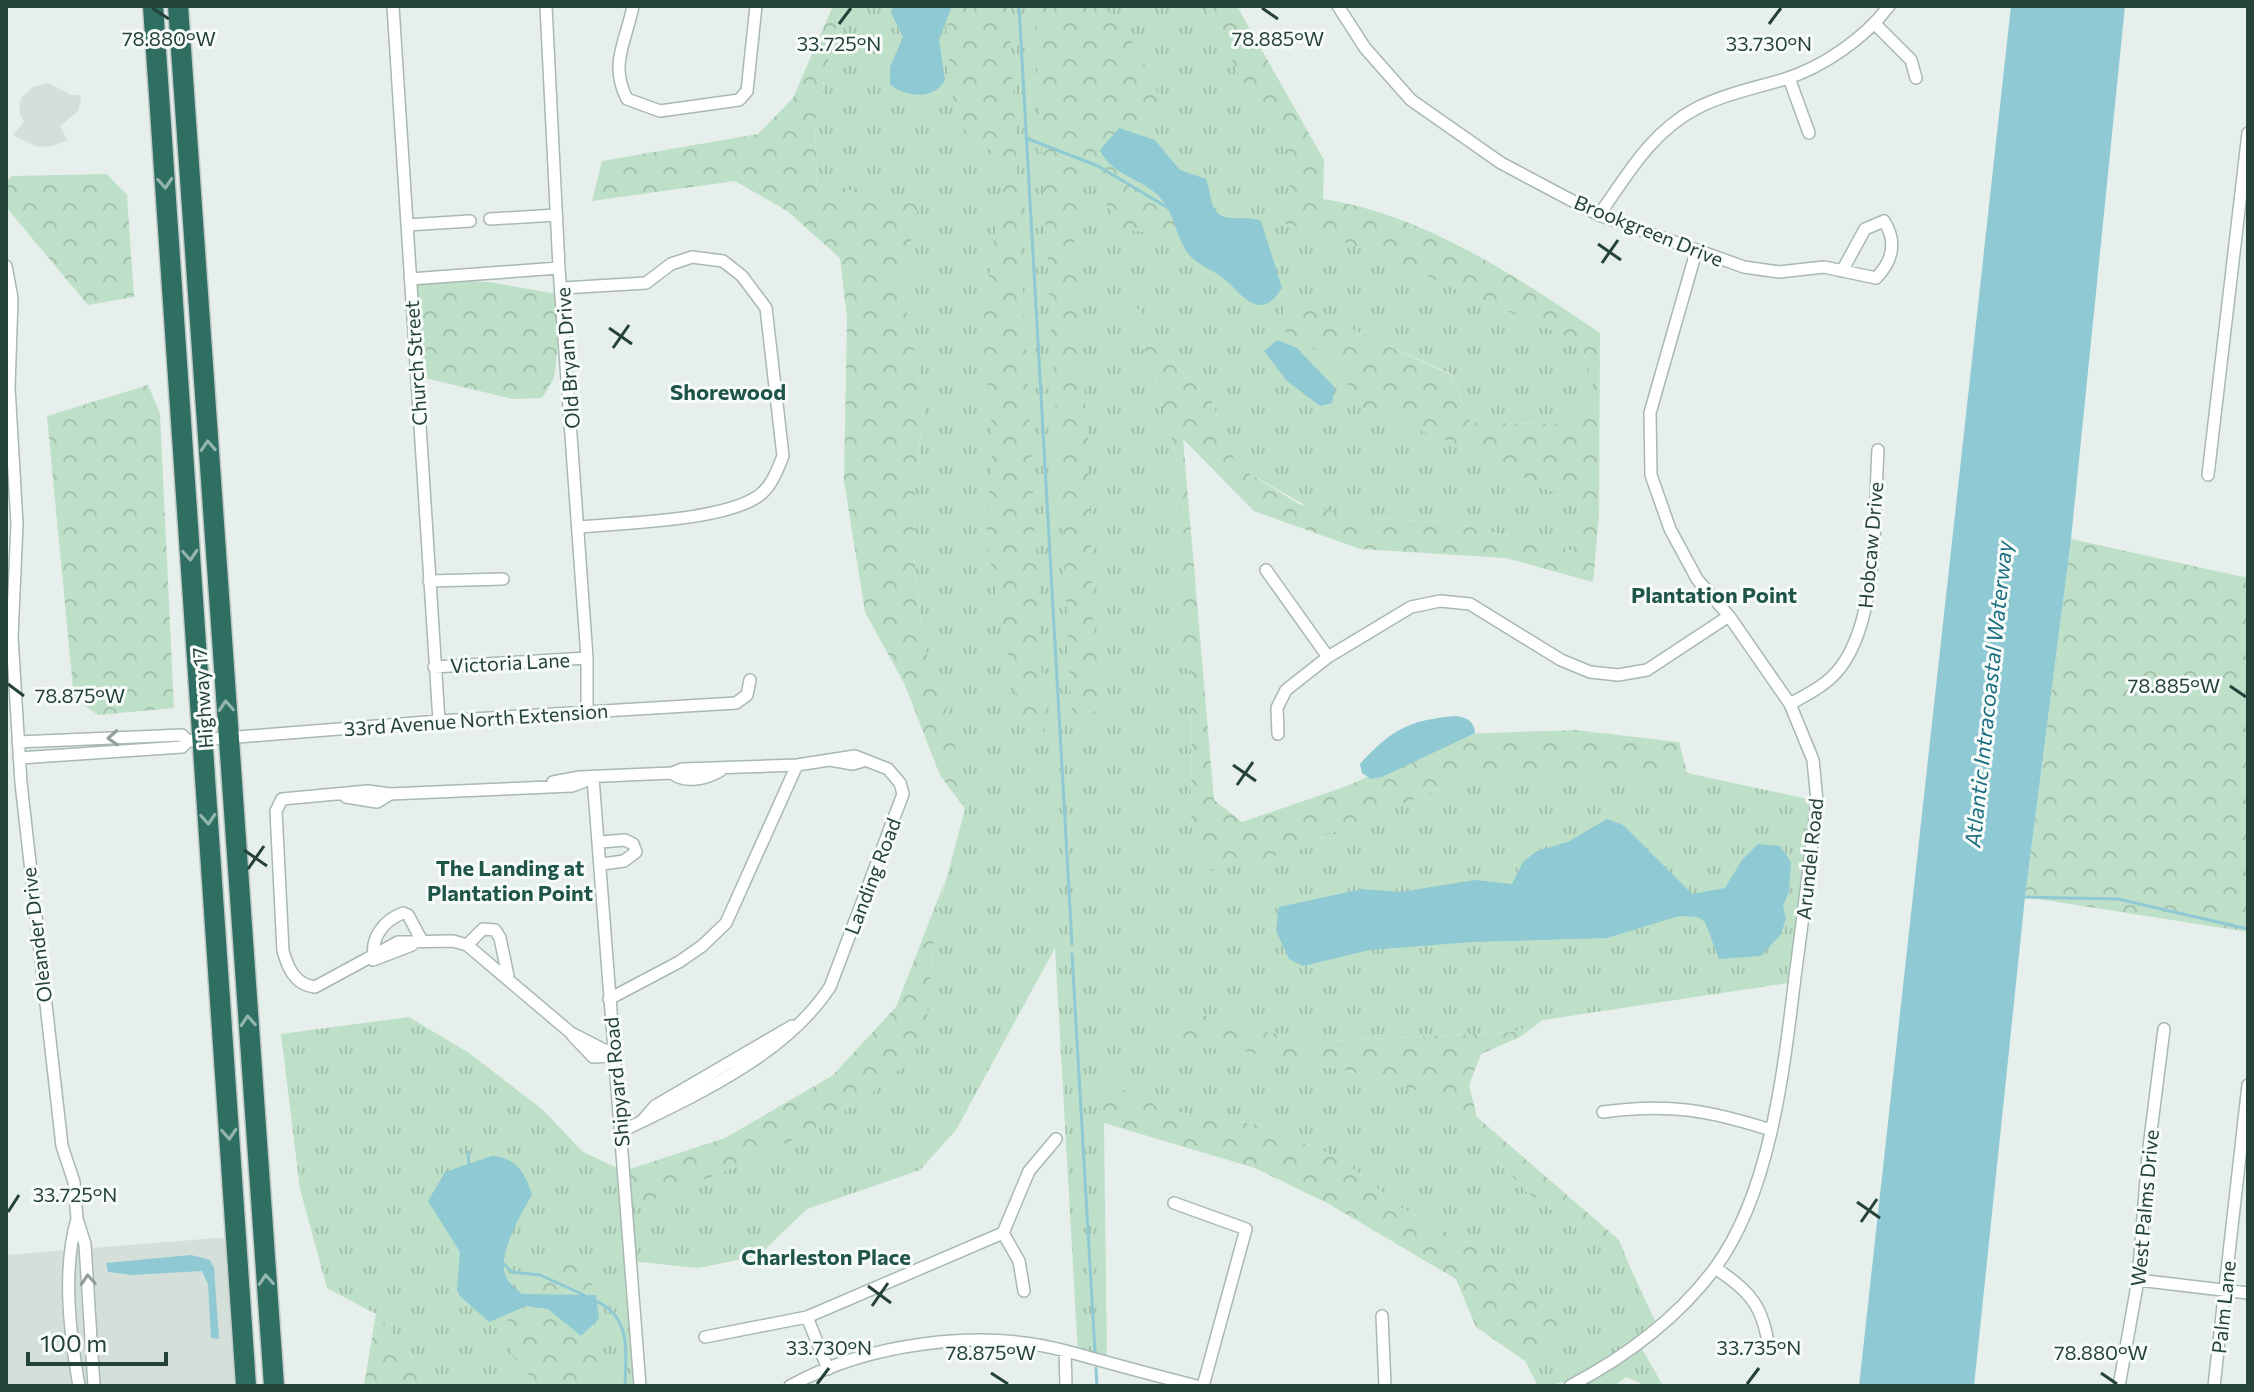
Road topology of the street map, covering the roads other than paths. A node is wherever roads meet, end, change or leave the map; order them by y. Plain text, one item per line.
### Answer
1 (153, 6) edge
2 (178, 6) edge
3 (393, 6) edge
4 (546, 6) edge
5 (633, 6) edge
6 (756, 6) edge
7 (1338, 6) edge
8 (1889, 6) edge
9 (1875, 24) junction
10 (1789, 78) junction
11 (1916, 78) dead end
12 (1809, 133) dead end
13 (2248, 133) edge
14 (556, 215) junction
15 (1599, 215) junction
16 (490, 219) dead end
17 (470, 221) dead end
18 (407, 225) junction
19 (1696, 252) junction
20 (6, 266) edge
21 (559, 268) junction
22 (1842, 271) junction
23 (410, 279) junction
24 (563, 288) junction
25 (1878, 450) dead end
26 (2208, 475) dead end
27 (578, 527) junction
28 (1266, 570) dead end
29 (503, 579) dead end
30 (429, 581) junction
31 (1729, 616) junction
32 (1328, 657) junction
33 (587, 658) junction
34 (434, 667) junction
35 (750, 680) dead end
36 (1790, 704) junction
37 (587, 711) junction
38 (439, 721) junction
39 (1278, 734) dead end
40 (229, 737) junction
41 (195, 741) junction
42 (18, 742) junction
43 (19, 758) junction
44 (797, 765) junction
45 (593, 778) junction
46 (601, 842) junction
47 (602, 864) junction
48 (422, 941) junction
49 (467, 945) junction
50 (374, 956) junction
51 (508, 976) junction
52 (609, 999) junction
53 (2164, 1029) dead end
54 (614, 1055) junction
55 (2248, 1085) edge
56 (1603, 1112) dead end
57 (1771, 1130) junction
58 (620, 1132) junction
59 (1056, 1139) dead end
60 (1174, 1203) dead end
61 (77, 1219) junction
62 (1003, 1233) junction
63 (1715, 1268) junction
64 (2138, 1280) junction
65 (1024, 1291) dead end
66 (2225, 1291) junction
67 (2248, 1293) edge
68 (1382, 1316) dead end
69 (807, 1317) junction
70 (705, 1337) dead end
71 (1769, 1350) dead end
72 (1065, 1351) junction
73 (828, 1369) junction
74 (79, 1386) edge
75 (94, 1386) edge
76 (246, 1386) edge
77 (274, 1386) edge
78 (640, 1386) edge
79 (790, 1386) edge
80 (1066, 1386) edge
81 (1200, 1386) edge
82 (1385, 1386) edge
83 (1570, 1386) edge
84 (2119, 1386) edge
85 (2214, 1386) edge

1 -> 41 highway, Highway 17
40 -> 2 highway, Highway 17
3 - 18 street, Church Street
4 - 14 street, Old Bryan Drive
5 - 6 street
7 - 15 street, Brookgreen Drive
8 - 9 street
9 - 10 street
9 - 11 street
10 - 12 street
10 - 15 street
13 - 26 street
14 - 16 street
14 - 21 street, Old Bryan Drive
15 - 19 street, Brookgreen Drive
17 - 18 street
18 - 23 street, Church Street
19 - 22 street, Brookgreen Drive
19 - 31 street, Arundel Road
20 - 42 street, Oleander Drive
21 - 23 street
21 - 24 street, Old Bryan Drive
22 - 22 street, Brookgreen Drive
23 - 30 street, Church Street
24 - 27 street, Old Bryan Drive
24 - 27 street
25 - 36 street, Hobcaw Drive
27 - 33 street, Old Bryan Drive
28 - 32 street
29 - 30 street
30 - 34 street, Church Street
31 - 32 street
31 - 36 street, Arundel Road
32 - 39 street
33 - 34 street, Victoria Lane
33 - 37 street, Old Bryan Drive
34 - 38 street, Church Street
35 - 37 street, 33rd Avenue North Extension
36 - 57 street, Arundel Road
37 - 38 street, 33rd Avenue North Extension
38 - 40 street, 33rd Avenue North Extension
40 - 41 street, 33rd Avenue North Extension
77 -> 40 highway, Highway 17
41 -> 42 street, 33rd Avenue North Extension
41 - 43 street, 33rd Avenue North Extension
41 -> 76 highway, Highway 17
42 - 43 street, Oleander Drive
43 - 61 street, Oleander Drive
44 - 45 street, Landing Road
44 - 52 street
44 - 58 street, Landing Road
45 - 46 street, Shipyard Road
45 - 50 street, Landing Road
46 - 47 street, Shipyard Road
46 - 47 street
47 - 52 street, Shipyard Road
48 - 49 street
48 - 50 street
48 - 50 street
49 - 51 street
49 - 51 street
51 - 54 street
52 - 54 street, Shipyard Road
53 - 64 street, West Palms Drive
54 - 58 street, Shipyard Road
55 - 66 street, Palm Lane
56 - 57 street
57 - 63 street, Arundel Road
58 - 78 street, Shipyard Road
59 - 62 street
60 - 81 street
61 - 74 street, Oleander Drive
75 -> 61 street, Oleander Drive
62 - 65 street
62 - 69 street
63 - 71 street
63 - 83 street, Arundel Road
64 - 66 street
64 - 84 street, West Palms Drive
66 - 67 street
66 - 85 street, Palm Lane
68 - 82 street
69 - 70 street
69 - 73 street
72 - 73 street
72 - 80 street
72 - 81 street
73 - 79 street

